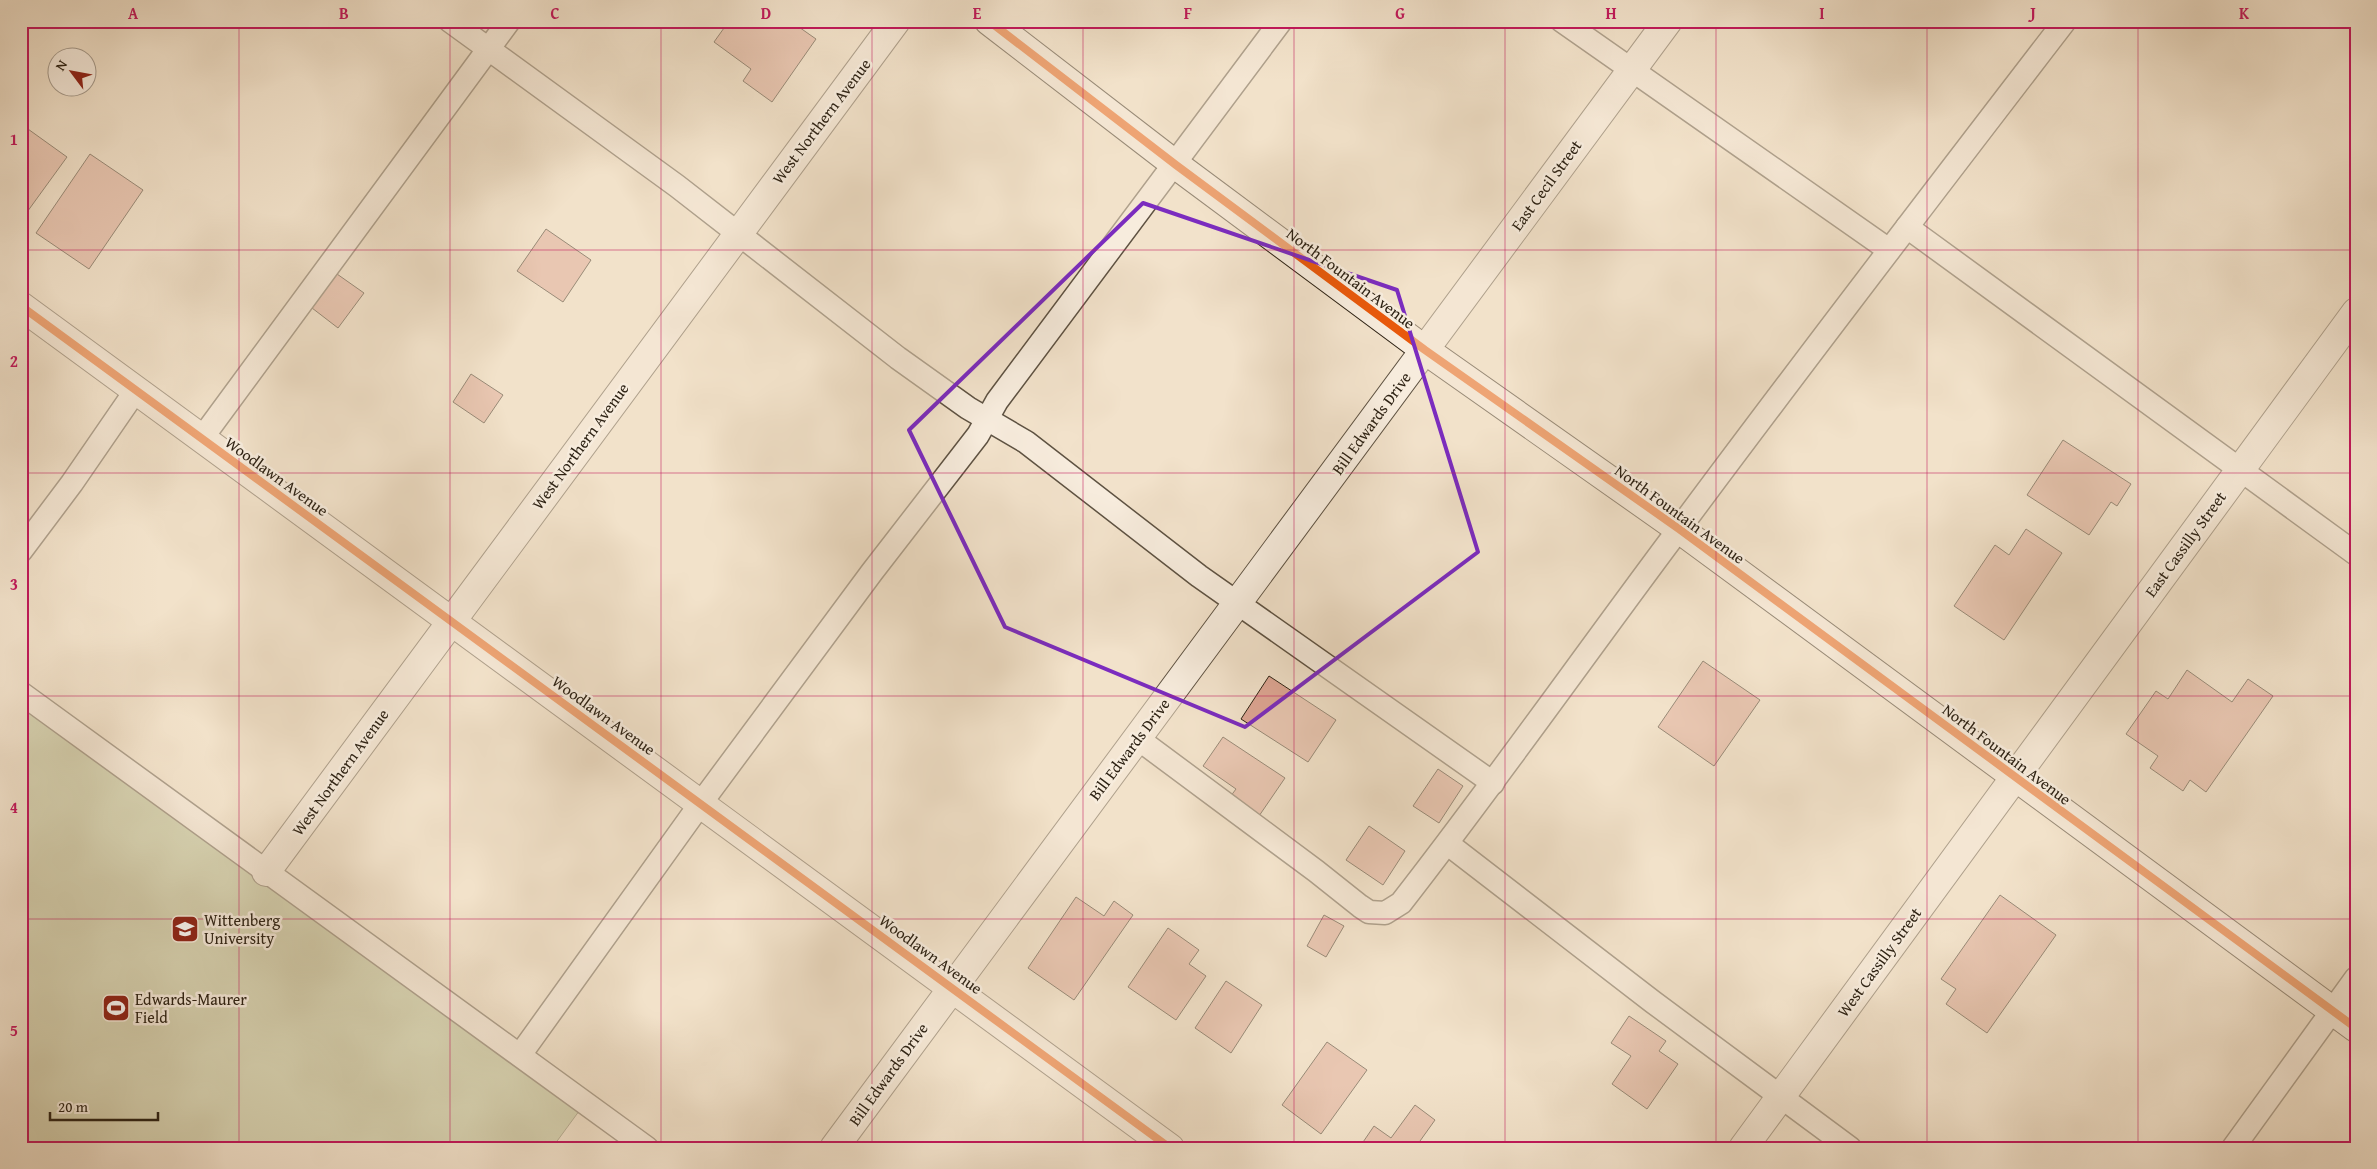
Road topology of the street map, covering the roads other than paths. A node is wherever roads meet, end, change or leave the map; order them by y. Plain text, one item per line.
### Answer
1 (450, 21) edge
2 (509, 21) edge
3 (896, 21) edge
4 (989, 21) edge
5 (1281, 21) edge
6 (1562, 21) edge
7 (1668, 21) edge
8 (2065, 21) edge
9 (489, 49) junction
10 (1632, 70) junction
11 (1176, 165) junction
12 (1907, 227) junction
13 (738, 233) junction
14 (1889, 250) junction
15 (21, 306) edge
16 (2356, 312) edge
17 (1425, 350) junction
18 (136, 390) junction
19 (987, 419) junction
20 (202, 438) junction
21 (2240, 470) junction
22 (1679, 528) junction
23 (21, 551) edge
24 (2356, 554) edge
25 (1238, 603) junction
26 (452, 621) junction
27 (21, 693) edge
28 (1137, 738) junction
29 (2015, 777) junction
30 (1493, 783) junction
31 (701, 803) junction
32 (1448, 844) junction
33 (266, 872) junction
34 (2356, 978) edge
35 (953, 987) junction
36 (2331, 1010) junction
37 (2356, 1028) edge
38 (520, 1056) junction
39 (1780, 1097) junction
40 (1163, 1146) edge
41 (647, 1148) edge
42 (834, 1148) edge
43 (1743, 1148) edge
44 (1850, 1148) edge
45 (2233, 1148) edge

1 - 9 lane
2 - 9 lane
3 - 13 street, West Northern Avenue
4 - 11 street, North Fountain Avenue
5 - 11 lane
6 - 10 lane
7 - 10 street, East Cecil Street
8 - 12 lane
9 - 13 lane
9 - 20 lane
10 - 14 lane
10 - 17 street, East Cecil Street
11 - 17 street, North Fountain Avenue
11 - 19 lane
12 - 14 lane
12 - 21 lane
13 - 19 lane
13 - 26 street, West Northern Avenue
14 - 22 lane
15 - 18 street, Woodlawn Avenue
16 - 21 street, East Cassilly Street
17 - 22 street, North Fountain Avenue
17 - 25 street, Bill Edwards Drive
18 - 20 street, Woodlawn Avenue
18 - 23 lane
19 - 25 lane
19 - 31 lane
20 - 26 street, Woodlawn Avenue
21 - 24 lane
21 - 29 street, East Cassilly Street
22 - 29 street, North Fountain Avenue
22 - 30 lane
25 - 28 street, Bill Edwards Drive
25 - 30 lane
26 - 31 street, Woodlawn Avenue
26 - 33 street, West Northern Avenue
27 - 33 lane
28 - 32 lane
28 - 35 street, Bill Edwards Drive
29 - 36 street, North Fountain Avenue
29 - 39 street, West Cassilly Street
30 - 32 lane
31 - 35 street, Woodlawn Avenue
31 - 38 lane
32 - 39 lane
33 - 38 lane
34 - 36 lane
35 - 40 street, Woodlawn Avenue
35 - 42 street, Bill Edwards Drive
36 - 37 street, North Fountain Avenue
36 - 45 lane
38 - 41 lane
39 - 43 street, West Cassilly Street
39 - 44 lane

